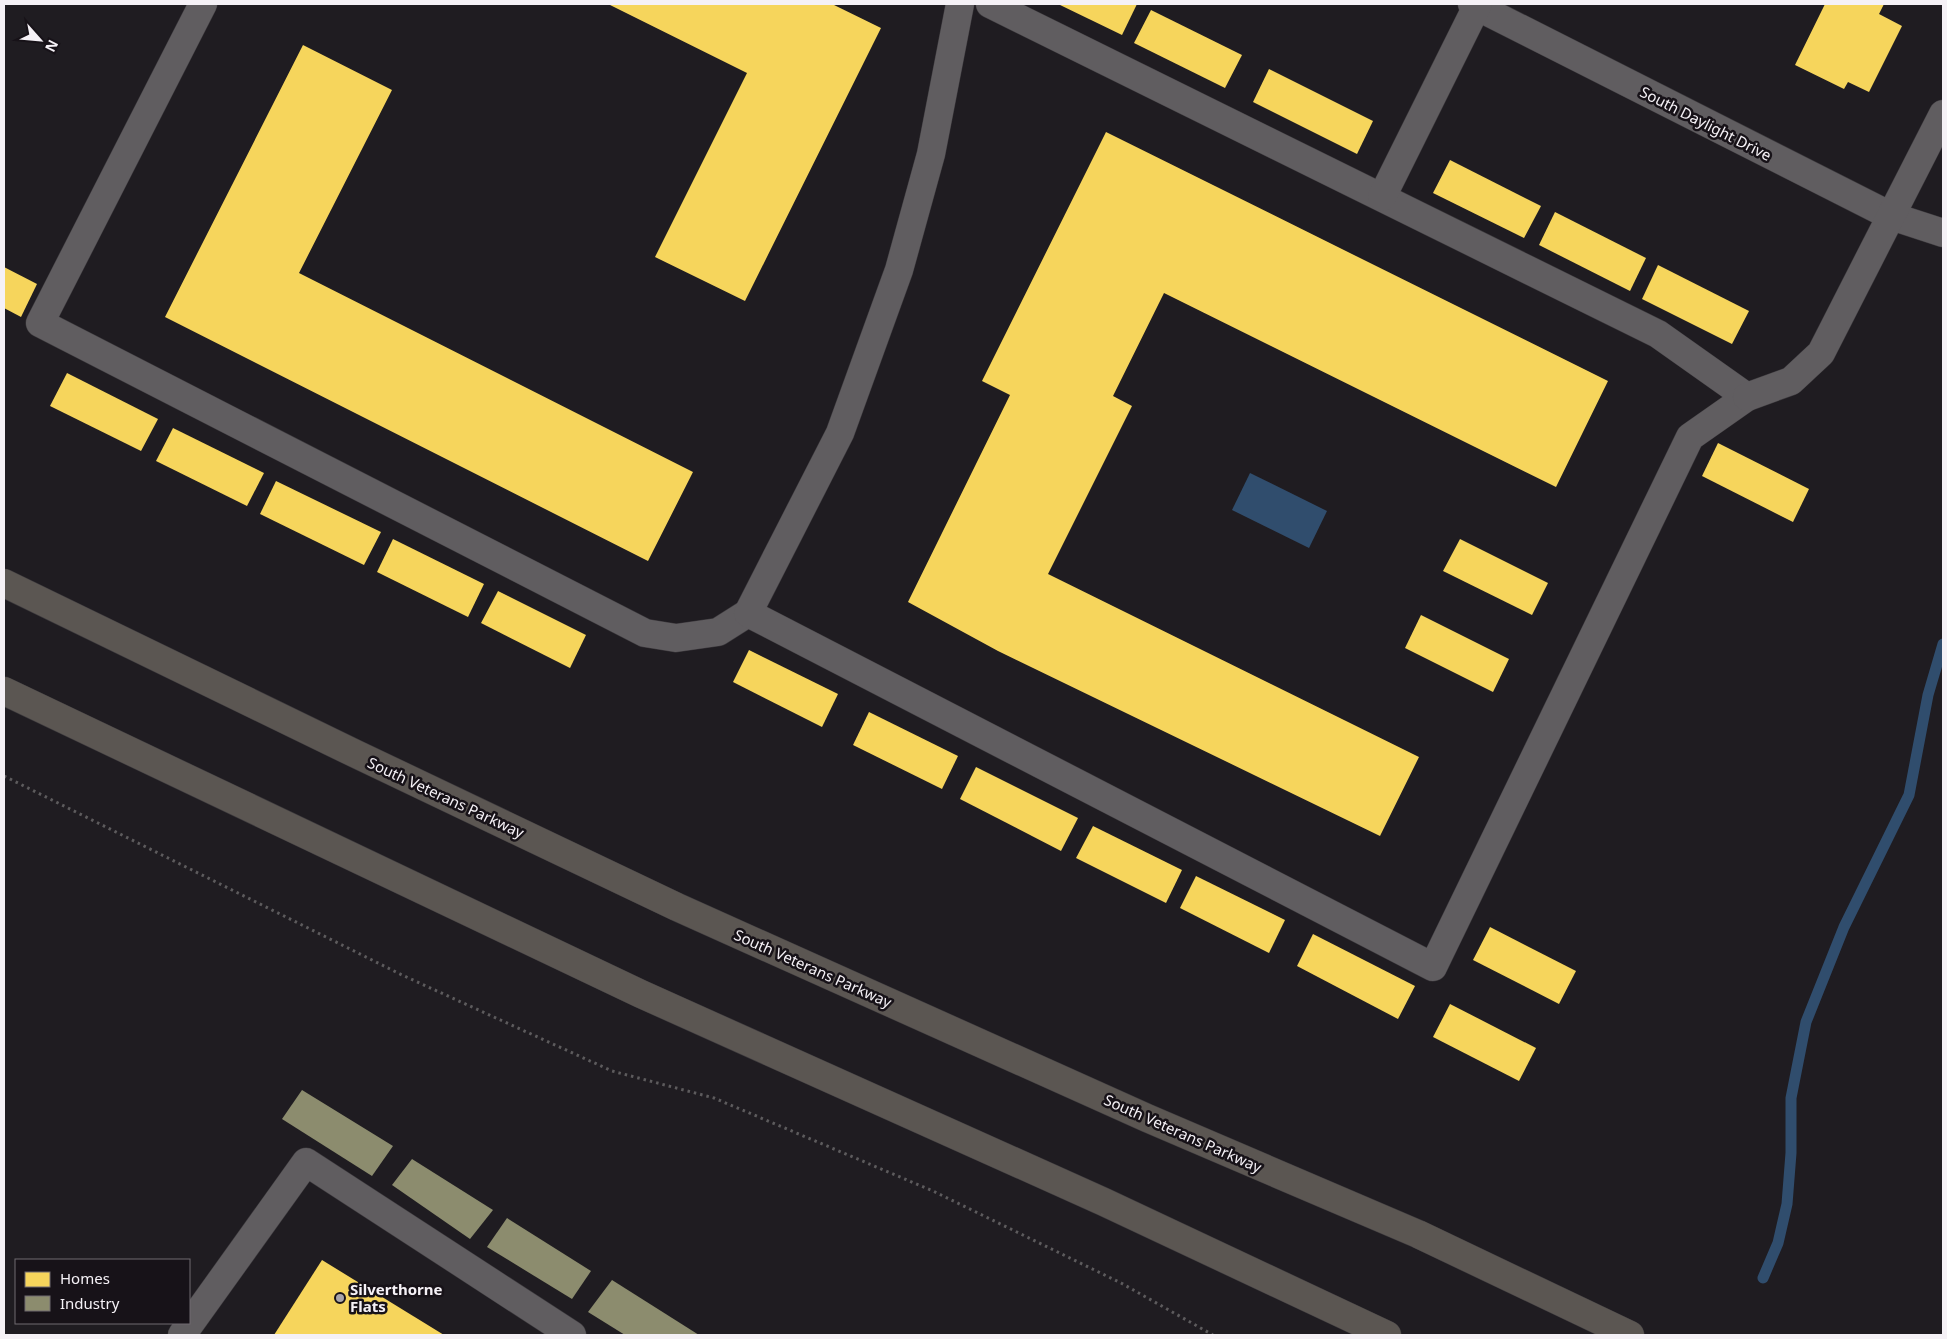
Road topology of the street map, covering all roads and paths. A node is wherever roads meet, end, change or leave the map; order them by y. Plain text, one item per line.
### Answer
1 (203, 4) edge
2 (960, 4) edge
3 (990, 4) edge
4 (1475, 5) edge
5 (1943, 114) edge
6 (1382, 198) junction
7 (1891, 216) junction
8 (1943, 233) edge
9 (1747, 397) junction
10 (4, 583) edge
11 (748, 613) junction
12 (4, 691) edge
13 (4, 776) edge
14 (190, 1324) edge
15 (190, 1324) edge
16 (182, 1335) edge
17 (572, 1335) edge
18 (1213, 1335) edge
19 (1388, 1335) edge
20 (1630, 1335) edge

1 - 11 street
2 - 11 street
3 - 6 street
4 - 6 street
4 - 7 street, South Daylight Drive
5 - 7 street
6 - 9 street
7 - 8 street, South Daylight Drive
7 - 9 street
9 - 11 street
10 - 20 highway, South Veterans Parkway
12 - 19 highway
13 - 18 path
14 - 16 street
15 - 17 street

